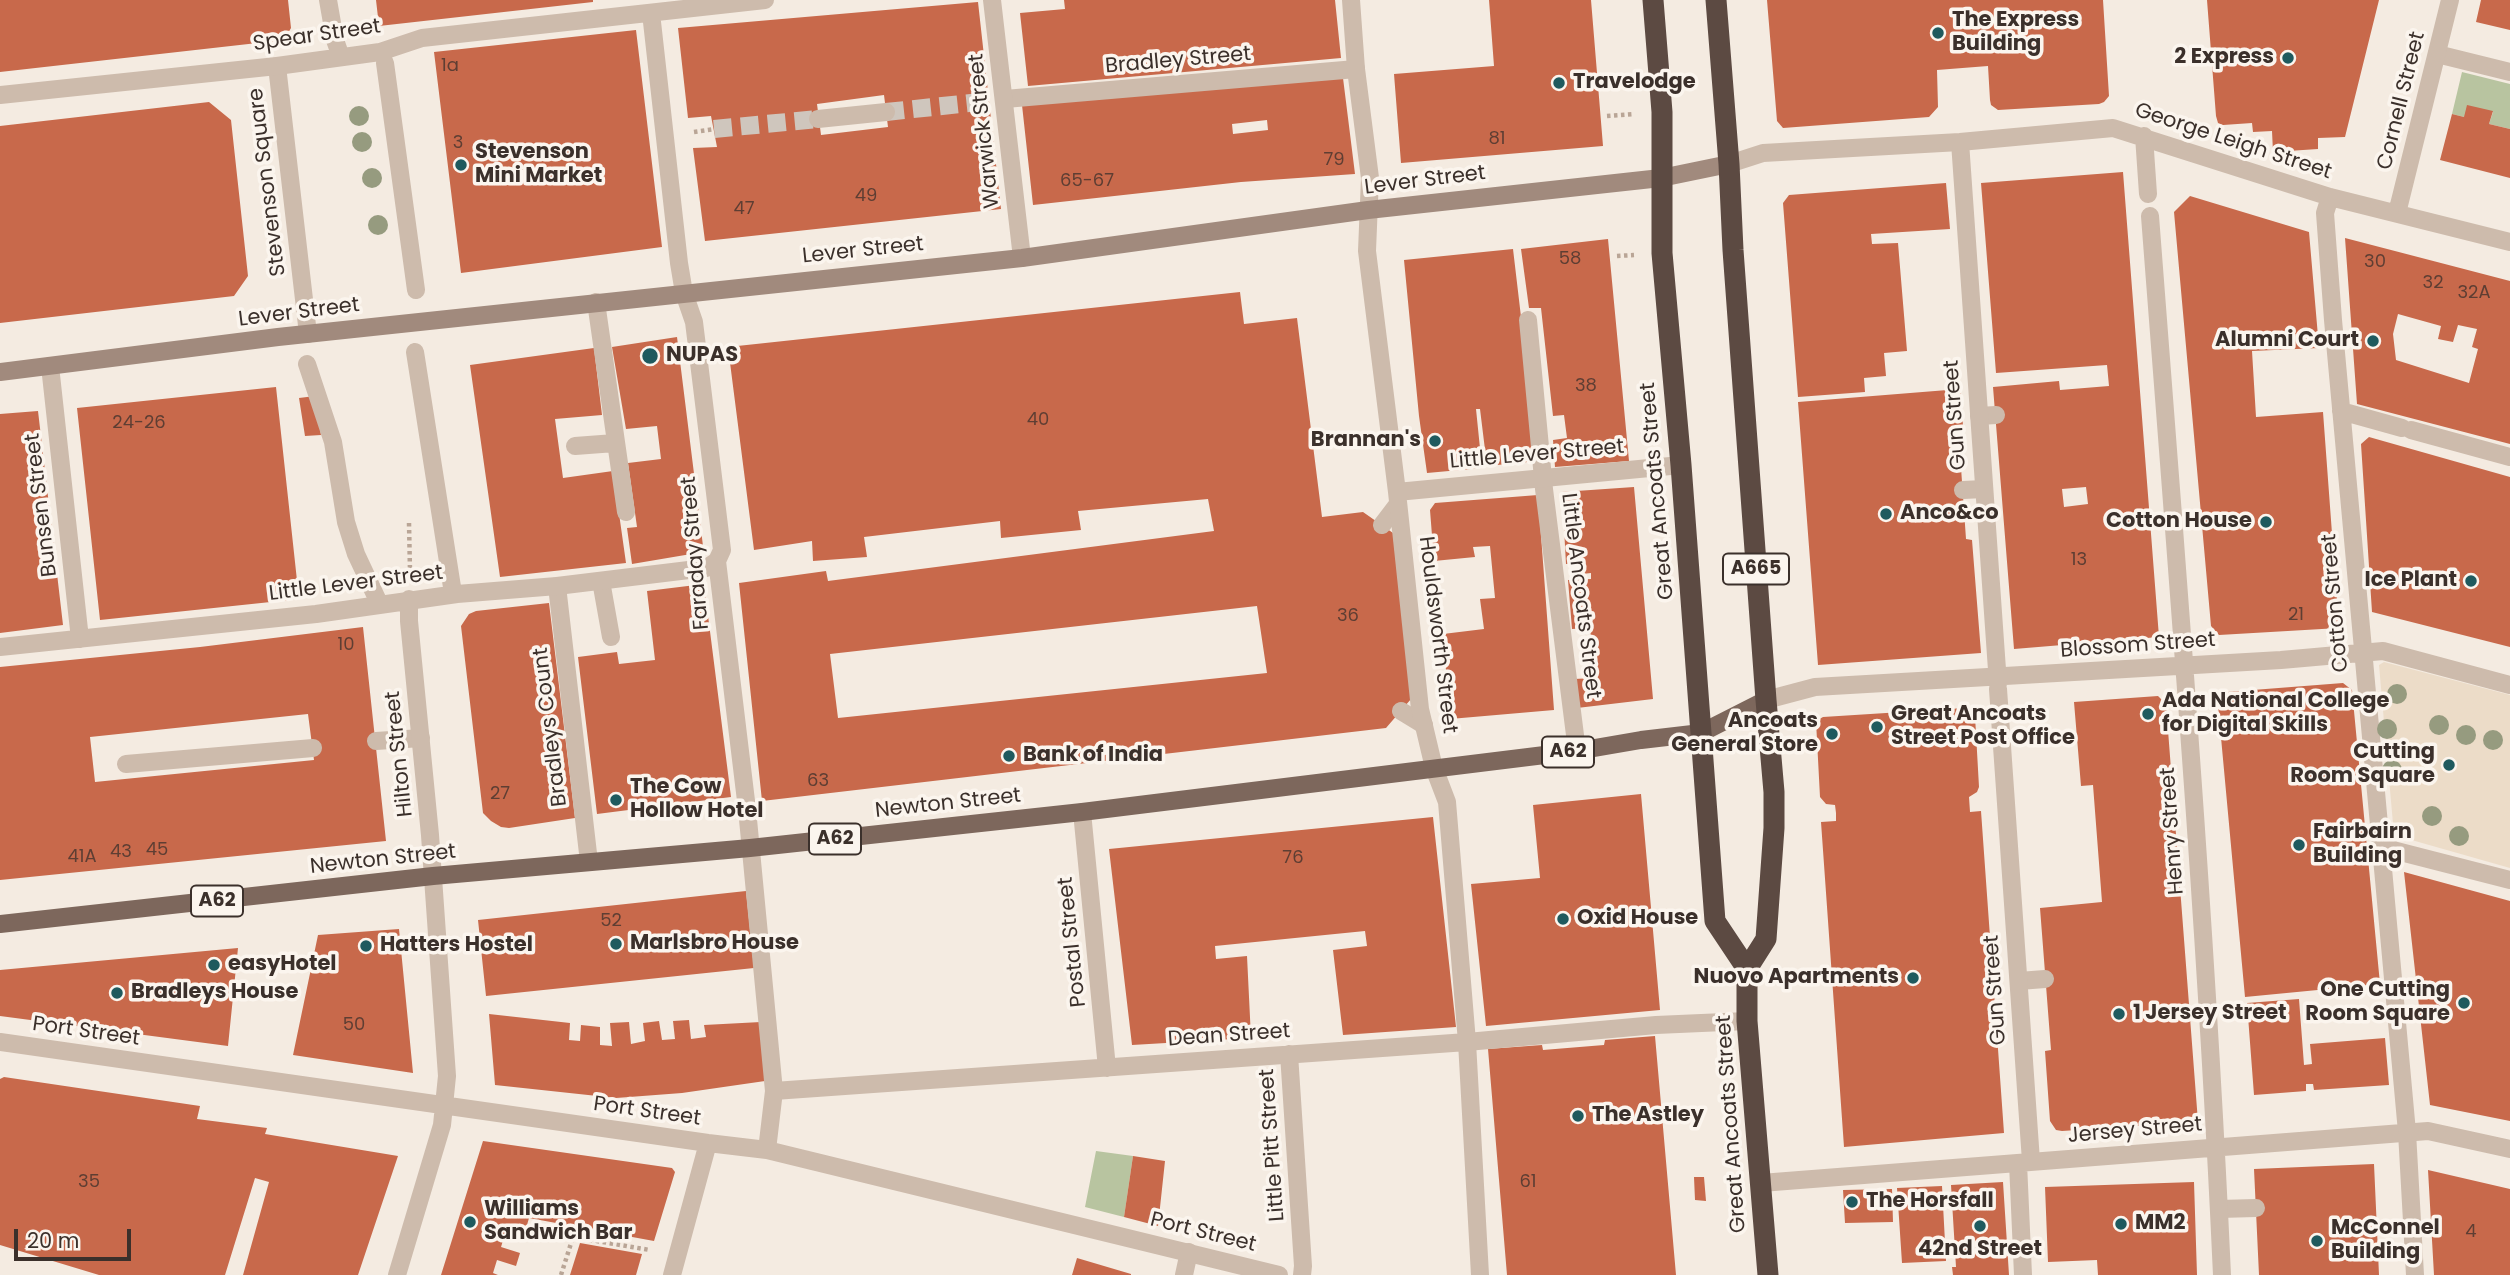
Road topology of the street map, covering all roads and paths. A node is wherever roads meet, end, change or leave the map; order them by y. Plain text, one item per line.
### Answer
1 (328, 0) edge
2 (765, 0) edge
3 (992, 0) edge
4 (1351, 0) edge
5 (1653, 0) edge
6 (1716, 0) edge
7 (2450, 0) edge
8 (651, 13) junction
9 (2437, 54) junction
10 (341, 57) junction
11 (385, 63) dead end
12 (277, 66) junction
13 (1356, 69) junction
14 (2510, 72) edge
15 (0, 95) edge
16 (1005, 99) junction
17 (886, 112) tunnel mouth
18 (1634, 114) dead end
19 (1607, 116) dead end
20 (818, 119) tunnel mouth
21 (714, 129) tunnel mouth
22 (683, 133) dead end
23 (2144, 136) junction
24 (1960, 142) junction
25 (1729, 164) junction
26 (1661, 178) junction
27 (2148, 194) dead end
28 (2330, 197) junction
29 (1368, 210) junction
30 (2397, 213) junction
31 (2150, 216) dead end
32 (2510, 242) edge
33 (1022, 258) junction
34 (416, 290) dead end
35 (684, 293) junction
36 (596, 302) junction
37 (1528, 320) dead end
38 (308, 334) junction
39 (415, 352) dead end
40 (307, 364) dead end
41 (50, 366) junction
42 (0, 372) edge
43 (2341, 411) junction
44 (615, 443) junction
45 (575, 446) dead end
46 (2510, 457) edge
47 (1681, 466) junction
48 (1543, 477) junction
49 (1984, 489) junction
50 (1963, 490) dead end
51 (1397, 498) junction
52 (626, 512) dead end
53 (1382, 525) dead end
54 (717, 561) junction
55 (601, 581) junction
56 (557, 586) junction
57 (409, 599) junction
58 (453, 600) dead end
59 (379, 603) junction
60 (611, 637) dead end
61 (80, 639) junction
62 (0, 647) edge
63 (2363, 652) junction
64 (2184, 666) junction
65 (1998, 684) junction
66 (2510, 685) edge
67 (1766, 700) junction
68 (1401, 711) dead end
69 (1424, 725) junction
70 (1701, 733) junction
71 (421, 738) junction
72 (376, 741) dead end
73 (313, 748) dead end
74 (1577, 751) junction
75 (126, 764) dead end
76 (1434, 768) junction
77 (1082, 812) junction
78 (2381, 847) junction
79 (750, 848) junction
80 (589, 862) junction
81 (433, 876) junction
82 (2510, 880) edge
83 (0, 924) edge
84 (1746, 969) junction
85 (2045, 979) dead end
86 (2019, 981) junction
87 (1747, 1021) junction
88 (0, 1042) edge
89 (1467, 1042) junction
90 (1289, 1054) junction
91 (1107, 1068) junction
92 (774, 1091) junction
93 (445, 1105) junction
94 (2407, 1132) junction
95 (708, 1143) junction
96 (2217, 1147) junction
97 (2510, 1149) edge
98 (767, 1150) junction
99 (2025, 1162) junction
100 (1761, 1183) junction
101 (2256, 1208) dead end
102 (2219, 1209) junction
103 (653, 1250) dead end
104 (1189, 1252) junction
105 (397, 1275) edge
106 (561, 1275) edge
107 (672, 1275) edge
108 (1184, 1275) edge
109 (1279, 1275) edge
110 (1302, 1275) edge
111 (1480, 1275) edge
112 (1768, 1275) edge
113 (2024, 1275) edge
114 (2222, 1275) edge
115 (2415, 1275) edge

1 - 10 street
2 - 8 street, Spear Street
3 - 16 street, Warwick Street
4 - 13 street, Houldsworth Street
5 - 26 highway, Great Ancoats Street
6 - 25 highway, A665
7 - 9 street, Cornell Street
8 - 10 street, Spear Street
8 - 35 street, Faraday Street
9 - 14 street
9 - 30 street, Cornell Street
10 - 12 street, Spear Street
11 - 34 street
12 - 15 street, Spear Street
12 - 38 street, Stevenson Square
13 - 16 street, Bradley Street
13 - 29 street, Houldsworth Street
16 - 33 street, Warwick Street
17 - 20 street
18 - 19 path
21 - 22 path
23 - 24 street, George Leigh Street
23 - 27 street
23 - 28 street, George Leigh Street
24 - 25 street, George Leigh Street
24 - 49 street, Gun Street
25 - 26 street, Lever Street
25 - 67 highway, A665
26 - 29 street, Lever Street
26 - 47 highway, Great Ancoats Street
28 - 30 street, George Leigh Street
28 - 43 street, Cotton Street
29 - 33 street, Lever Street
29 - 51 street, Houldsworth Street
30 - 32 street, George Leigh Street
31 - 64 street, Henry Street
33 - 35 street, Lever Street
35 - 36 street, Lever Street
35 - 54 street, Faraday Street
36 - 38 street, Lever Street
36 - 44 street
37 - 48 street, Little Ancoats Street
38 - 41 street, Lever Street
39 - 58 street
40 - 59 street
41 - 42 street, Lever Street
41 - 61 street, Bunsen Street
43 - 46 street
43 - 63 street, Cotton Street
44 - 45 street
44 - 52 street
47 - 48 street, Little Lever Street
47 - 70 highway, Great Ancoats Street
48 - 51 street, Little Lever Street
48 - 74 street, Little Ancoats Street
49 - 50 street
49 - 65 street, Gun Street
51 - 53 street
51 - 69 street, Houldsworth Street
54 - 55 street, Little Lever Street
54 - 79 street, Faraday Street
55 - 56 street, Little Lever Street
55 - 60 street
56 - 57 street, Little Lever Street
56 - 80 street, Bradleys Count
57 - 59 street, Little Lever Street
57 - 71 street, Hilton Street
59 - 61 street, Little Lever Street
61 - 62 street, Little Lever Street
63 - 64 street, Blossom Street
63 - 66 street, Blossom Street
63 - 78 street, Cotton Street
64 - 65 street, Blossom Street
64 - 96 street, Henry Street
65 - 67 street, Blossom Street
65 - 86 street, Gun Street
67 - 70 main road, Newton Street
67 - 84 highway, A665
68 - 69 street
69 - 76 street, Houldsworth Street
70 - 74 main road, Newton Street / A62
70 - 84 highway, Great Ancoats Street
71 - 72 street
71 - 81 street, Hilton Street
73 - 75 street
74 - 76 main road, Newton Street / A62
76 - 77 main road, Newton Street / A62
76 - 89 street, Houldsworth Street
77 - 79 main road, Newton Street / A62
77 - 91 street, Postal Street
78 - 82 street
78 - 94 street, Cotton Street
79 - 80 main road, Newton Street / A62
79 - 92 street, Faraday Street
80 - 81 main road, Newton Street / A62
81 - 83 main road, Newton Street / A62
81 - 93 street, Hilton Street
84 - 87 highway, Great Ancoats Street
85 - 86 street
86 - 99 street, Gun Street
87 - 89 street, Dean Street
87 - 100 highway, Great Ancoats Street
88 - 93 street, Port Street
89 - 90 street, Dean Street
89 - 111 street, Houldsworth Street
90 - 91 street, Dean Street
90 - 110 street, Little Pitt Street
91 - 92 street, Dean Street
92 - 98 street
93 - 95 street, Port Street
93 - 105 street, Hilton Street
94 - 96 street, Jersey Street
94 - 97 street, Jersey Street
94 - 115 street, Cotton Street
95 - 98 street, Port Street
95 - 107 street
96 - 99 street, Jersey Street
96 - 102 street, Henry Street
98 - 104 street, Port Street
99 - 100 street, Jersey Street
99 - 113 street, Gun Street
100 - 112 highway, Great Ancoats Street
101 - 102 street
102 - 114 street, Henry Street
103 - 106 path
104 - 108 street
104 - 109 street, Port Street

